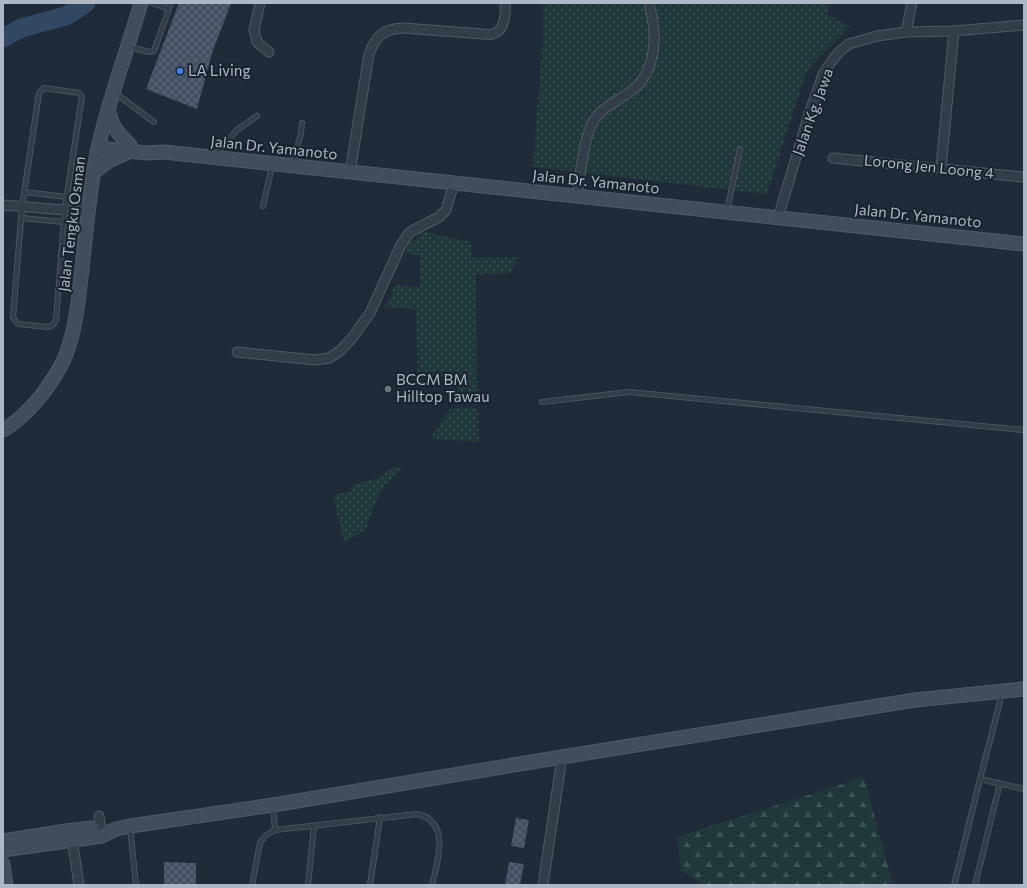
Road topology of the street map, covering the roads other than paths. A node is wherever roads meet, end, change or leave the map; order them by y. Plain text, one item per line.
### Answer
1 (141, 3) edge
2 (152, 3) edge
3 (171, 3) edge
4 (260, 3) edge
5 (505, 3) edge
6 (649, 3) edge
7 (912, 3) edge
8 (169, 9) junction
9 (1024, 26) edge
10 (954, 31) junction
11 (906, 32) junction
12 (128, 46) junction
13 (269, 52) dead end
14 (114, 92) junction
15 (108, 110) junction
16 (257, 116) dead end
17 (154, 122) dead end
18 (302, 123) dead end
19 (99, 144) junction
20 (130, 148) junction
21 (740, 149) dead end
22 (213, 158) junction
23 (833, 158) dead end
24 (272, 164) junction
25 (293, 166) junction
26 (941, 168) junction
27 (94, 172) junction
28 (350, 172) junction
29 (1024, 177) edge
30 (454, 183) junction
31 (24, 192) junction
32 (67, 196) junction
33 (577, 196) junction
34 (3, 205) edge
35 (263, 206) dead end
36 (22, 207) junction
37 (65, 210) junction
38 (89, 212) junction
39 (727, 212) junction
40 (21, 218) junction
41 (778, 218) junction
42 (64, 222) junction
43 (1024, 244) edge
44 (236, 352) dead end
45 (542, 402) dead end
46 (3, 430) edge
47 (1024, 430) edge
48 (1024, 689) edge
49 (1000, 690) junction
50 (562, 757) junction
51 (980, 779) junction
52 (1000, 783) junction
53 (1024, 789) edge
54 (273, 805) junction
55 (380, 817) junction
56 (101, 826) junction
57 (130, 826) junction
58 (314, 826) junction
59 (275, 830) junction
60 (72, 839) junction
61 (3, 841) edge
62 (3, 850) edge
63 (3, 864) edge
64 (6, 885) edge
65 (79, 885) edge
66 (136, 885) edge
67 (252, 885) edge
68 (308, 885) edge
69 (370, 885) edge
70 (432, 885) edge
71 (543, 885) edge
72 (954, 885) edge
73 (975, 885) edge

1 - 12 main road, Jalan Tengku Osman
2 - 8 lane
3 - 8 lane
4 - 13 street
5 - 28 street
6 - 33 street
7 - 11 street
8 - 12 lane
9 - 10 street, Jalan Kg. Jawa
10 - 11 street, Jalan Kg. Jawa
10 - 26 street
11 - 41 street, Jalan Kg. Jawa
12 - 14 main road, Jalan Tengku Osman
14 - 15 main road, Jalan Tengku Osman
14 - 17 lane
15 - 19 main road, Jalan Tengku Osman
15 - 20 main road
16 - 22 lane
18 - 25 lane
19 - 20 main road, Jalan Dr. Yamanoto
19 - 27 main road, Jalan Tengku Osman
20 - 22 main road, Jalan Dr. Yamanoto
20 - 27 main road
21 - 39 lane
22 - 24 main road, Jalan Dr. Yamanoto
23 - 26 street, Lorong Jen Loong 4
24 - 25 main road, Jalan Dr. Yamanoto
24 - 35 lane
25 - 28 main road, Jalan Dr. Yamanoto
26 - 29 street, Lorong Jen Loong 4
27 - 38 main road, Jalan Tengku Osman
28 - 30 main road, Jalan Dr. Yamanoto
30 - 33 main road, Jalan Dr. Yamanoto
30 - 44 street
31 - 32 lane
31 - 32 lane
31 - 36 lane
32 - 37 lane
33 - 39 main road, Jalan Dr. Yamanoto
34 - 36 street
36 - 37 street
36 - 40 lane
37 - 38 street
37 - 42 lane
38 - 46 main road, Jalan Tengku Osman
39 - 41 main road, Jalan Dr. Yamanoto
40 - 42 lane
40 - 42 lane
41 - 43 main road, Jalan Dr. Yamanoto
45 - 47 lane
48 - 49 main road
49 - 50 main road
49 - 51 lane
50 - 54 main road
50 - 71 street
51 - 52 lane
51 - 72 lane
52 - 53 lane
52 - 73 lane
54 - 57 main road
54 - 59 lane
55 - 58 lane
55 - 69 lane
55 - 70 lane
56 - 57 main road
56 - 60 main road
56 - 61 main road
57 - 66 lane
58 - 59 lane
58 - 68 lane
59 - 67 lane
60 - 62 main road
60 - 65 street
63 - 64 main road

